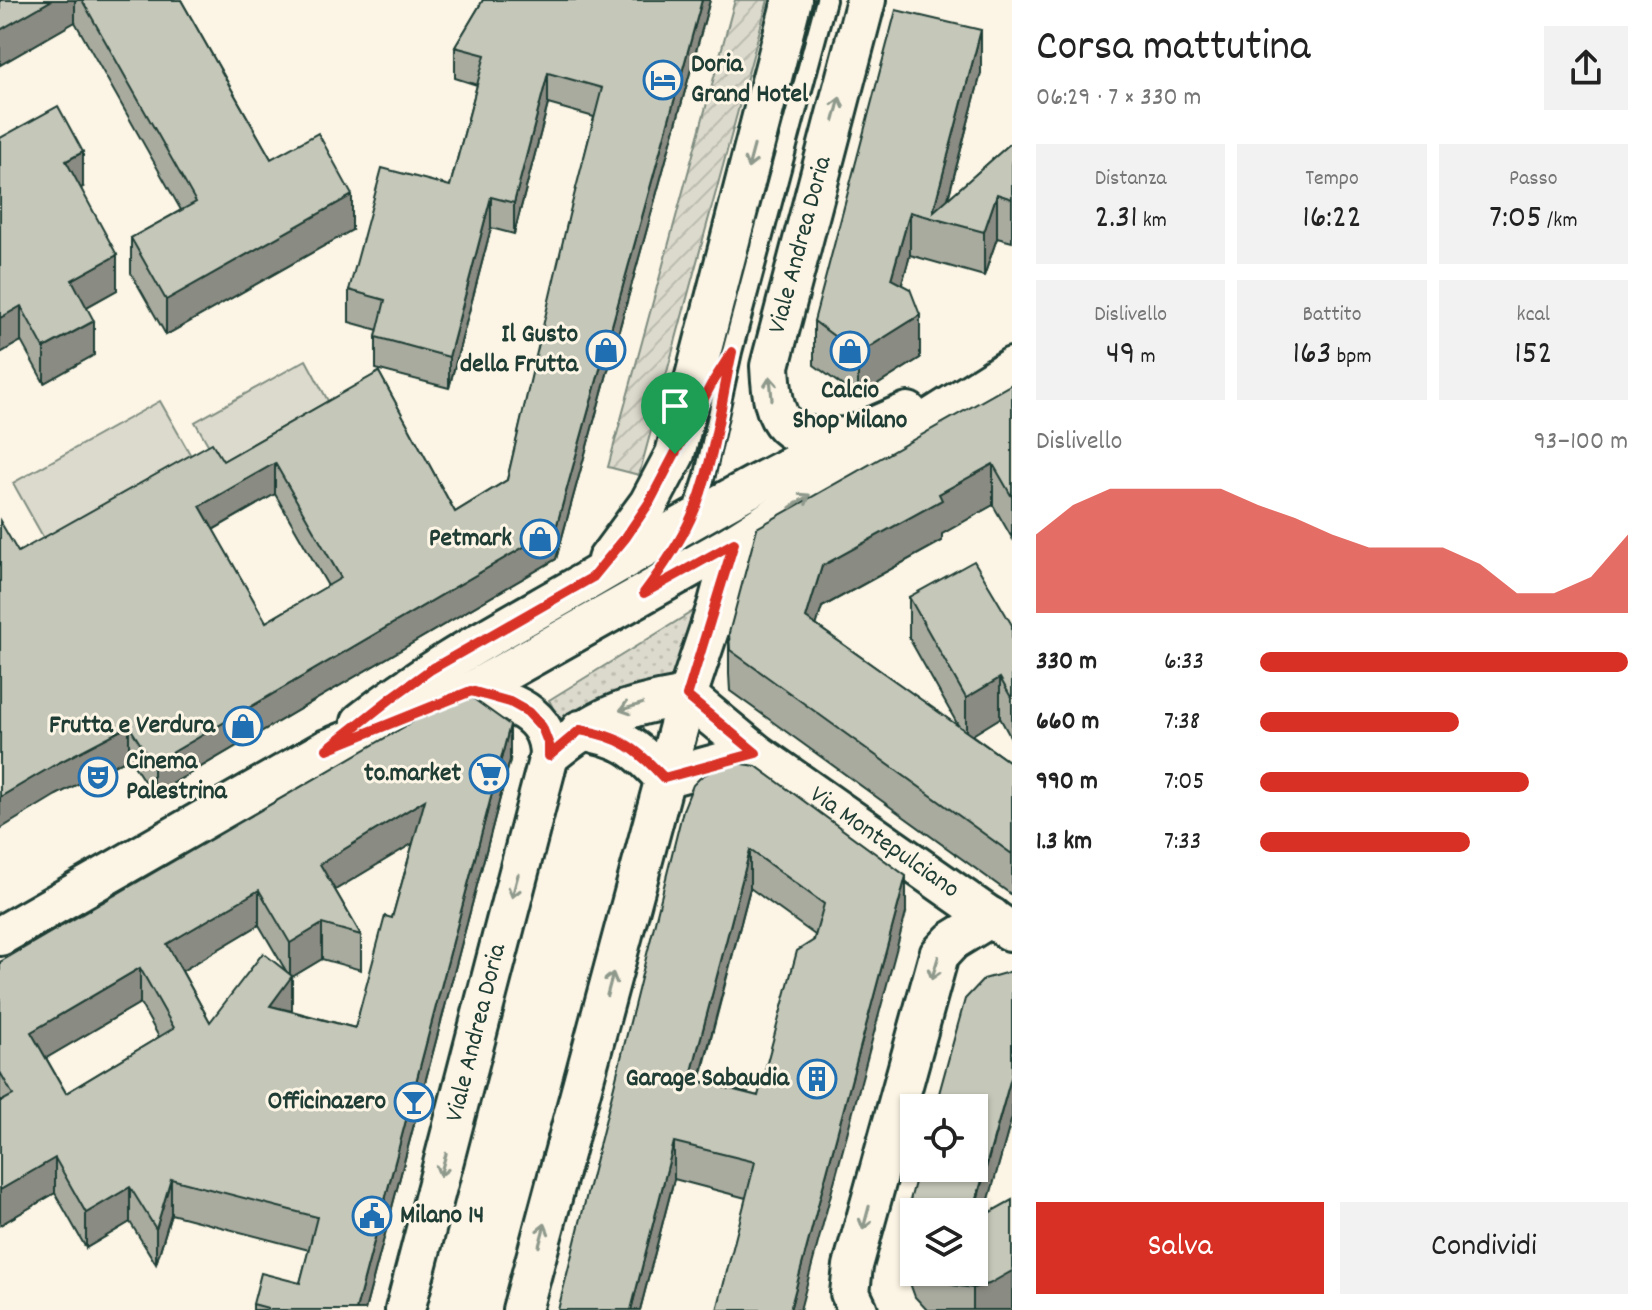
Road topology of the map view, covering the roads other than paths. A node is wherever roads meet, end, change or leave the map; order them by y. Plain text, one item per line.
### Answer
1 (792, 0) edge
2 (826, 0) edge
3 (866, 0) edge
4 (732, 352) junction
5 (1006, 370) edge
6 (847, 437) junction
7 (675, 454) junction
8 (691, 518) junction
9 (734, 543) junction
10 (593, 577) junction
11 (644, 593) junction
12 (471, 691) junction
13 (687, 696) junction
14 (580, 730) junction
15 (327, 749) junction
16 (756, 753) junction
17 (549, 756) junction
18 (664, 778) junction
19 (1002, 925) edge
20 (0, 936) edge
21 (405, 1310) edge
22 (522, 1310) edge
23 (858, 1310) edge

1 -> 7 street, Viale Andrea Doria
2 - 4 lane, Viale Andrea Doria
6 -> 3 street, Viale Andrea Doria
4 - 7 lane, Viale Andrea Doria
4 - 8 lane, Viale Andrea Doria
5 - 6 street
9 -> 5 street
6 - 8 street
7 - 10 street, Viale Andrea Doria
8 - 10 street
8 - 11 street
9 - 11 street
9 - 13 street
10 - 15 street
11 - 12 street
12 - 15 street
12 - 17 street
13 -> 14 street
13 - 16 street, Via Montepulciano
13 - 18 street
14 - 17 street
14 - 18 street
15 - 20 street
16 - 18 street
16 - 19 street, Via Montepulciano
17 -> 21 street, Viale Andrea Doria
22 -> 18 street
19 -> 23 street

